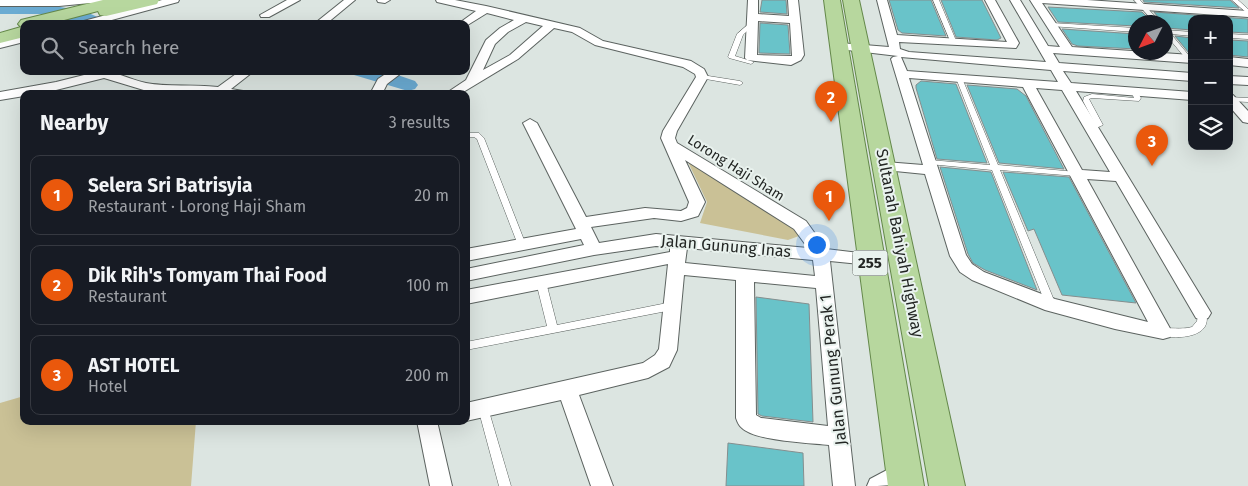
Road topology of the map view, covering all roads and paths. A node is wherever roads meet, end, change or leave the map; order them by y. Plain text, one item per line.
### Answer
1 (65, 0) edge
2 (151, 0) edge
3 (174, 0) edge
4 (295, 0) edge
5 (350, 0) edge
6 (441, 0) edge
7 (754, 0) edge
8 (793, 0) edge
9 (832, 0) edge
10 (851, 0) edge
11 (882, 0) edge
12 (936, 0) edge
13 (990, 0) edge
14 (1015, 0) edge
15 (1035, 0) edge
16 (1041, 0) edge
17 (1235, 0) edge
18 (0, 3) edge
19 (52, 3) junction
20 (1140, 3) edge
21 (111, 7) edge
22 (486, 9) junction
23 (1248, 13) edge
24 (265, 15) dead end
25 (1151, 15) edge
26 (523, 19) junction
27 (54, 20) edge
28 (69, 20) edge
29 (90, 20) edge
30 (324, 20) edge
31 (469, 20) edge
32 (795, 20) junction
33 (752, 21) junction
34 (552, 24) junction
35 (1052, 25) junction
36 (20, 27) edge
37 (20, 29) edge
38 (0, 30) edge
39 (1128, 30) edge
40 (1188, 34) edge
41 (1233, 36) edge
42 (0, 38) edge
43 (1248, 38) edge
44 (20, 40) edge
45 (954, 43) junction
46 (0, 45) edge
47 (1044, 49) junction
48 (1069, 51) junction
49 (875, 53) junction
50 (1188, 57) edge
51 (1188, 59) edge
52 (1233, 62) edge
53 (751, 63) junction
54 (1248, 63) edge
55 (1054, 66) junction
56 (100, 75) edge
57 (106, 75) edge
58 (243, 75) edge
59 (394, 75) edge
60 (702, 77) junction
61 (1188, 77) edge
62 (960, 78) junction
63 (1233, 80) edge
64 (1248, 81) edge
65 (471, 82) junction
66 (740, 83) dead end
67 (1027, 83) junction
68 (1065, 85) junction
69 (379, 88) edge
70 (34, 90) edge
71 (142, 90) edge
72 (222, 90) joint
73 (458, 90) edge
74 (1134, 91) junction
75 (20, 92) edge
76 (0, 96) edge
77 (1188, 96) edge
78 (1233, 98) edge
79 (1248, 100) edge
80 (1233, 102) edge
81 (1248, 119) edge
82 (530, 123) dead end
83 (1091, 126) junction
84 (470, 135) edge
85 (671, 146) junction
86 (885, 166) junction
87 (930, 166) junction
88 (996, 167) junction
89 (1077, 174) junction
90 (1121, 177) junction
91 (583, 228) junction
92 (522, 245) junction
93 (594, 249) junction
94 (470, 253) edge
95 (821, 254) junction
96 (678, 255) junction
97 (870, 259) junction
98 (470, 274) edge
99 (745, 275) junction
100 (541, 282) junction
101 (824, 283) junction
102 (470, 296) edge
103 (1052, 305) junction
104 (672, 306) junction
105 (1202, 313) joint
106 (553, 330) junction
107 (1163, 332) junction
108 (470, 345) edge
109 (567, 390) junction
110 (475, 410) edge
111 (428, 425) edge
112 (840, 437) junction
113 (896, 481) edge
114 (948, 485) edge
115 (441, 486) edge
116 (505, 486) edge
117 (602, 486) edge
118 (844, 486) edge

1 - 19 street
2 - 21 main road
3 - 21 street
4 - 24 street
5 - 30 street
6 - 22 street
7 - 33 street
8 - 32 street
9 - 49 main road, Sultanah Bahiyah Highway / 255
10 - 49 main road, Sultanah Bahiyah Highway / 255
11 - 49 street
12 - 45 lane
13 - 45 street
14 - 47 street
15 - 35 street
16 - 20 street
17 - 23 lane
18 - 19 street
19 - 21 street
20 - 23 street
20 - 25 lane
21 - 27 main road
21 - 28 main road
21 - 29 street
22 - 26 street
22 - 31 street
26 - 34 street
26 - 65 street
32 - 33 street
32 - 53 street
33 - 53 street
33 - 53 lane
34 - 60 street
34 - 65 street
35 - 39 lane
35 - 48 street
36 - 38 main road
37 - 42 main road
40 - 50 lane
41 - 43 lane
44 - 46 street
45 - 49 street
47 - 48 street
47 - 55 street
48 - 51 street
49 - 55 street
49 - 62 street
49 - 86 main road, Sultanah Bahiyah Highway / 255
49 - 87 street
49 - 97 main road, Sultanah Bahiyah Highway / 255
52 - 54 street
55 - 61 street
55 - 68 street
56 - 70 street
57 - 71 street
58 - 72 street
59 - 69 street
60 - 66 lane
60 - 85 street, Lorong Haji Sham
62 - 67 street
62 - 88 lane
63 - 64 street
65 - 73 street
67 - 68 street
67 - 89 street
68 - 74 street
68 - 83 street
71 - 72 street
74 - 77 street
74 - 83 lane
75 - 76 street
78 - 79 lane
80 - 81 street
82 - 91 street
83 - 90 street
84 - 92 lane
85 - 91 street
85 - 95 street, Lorong Haji Sham
86 - 87 street
86 - 114 main road, Sultanah Bahiyah Highway / 255
87 - 88 lane
87 - 103 street
88 - 89 lane
88 - 103 lane
89 - 90 street
89 - 107 street
90 - 105 street
91 - 92 street
91 - 93 street
92 - 94 street
93 - 96 street, Jalan Gunung Inas
93 - 98 street, Jalan Gunung Inas
95 - 96 street, Jalan Gunung Inas
95 - 97 street, Jalan Gunung Inas
95 - 101 street, Jalan Gunung Perak 1
96 - 99 street
96 - 100 street
96 - 104 street
97 - 113 main road, Sultanah Bahiyah Highway / 255
99 - 101 street
99 - 112 street
100 - 102 street
100 - 106 lane
101 - 112 street, Jalan Gunung Perak 1
103 - 107 street
104 - 106 lane
104 - 109 street
105 - 107 lane
106 - 108 lane
109 - 110 street
109 - 117 street
110 - 116 lane
111 - 115 street
112 - 118 street, Jalan Gunung Perak 1

